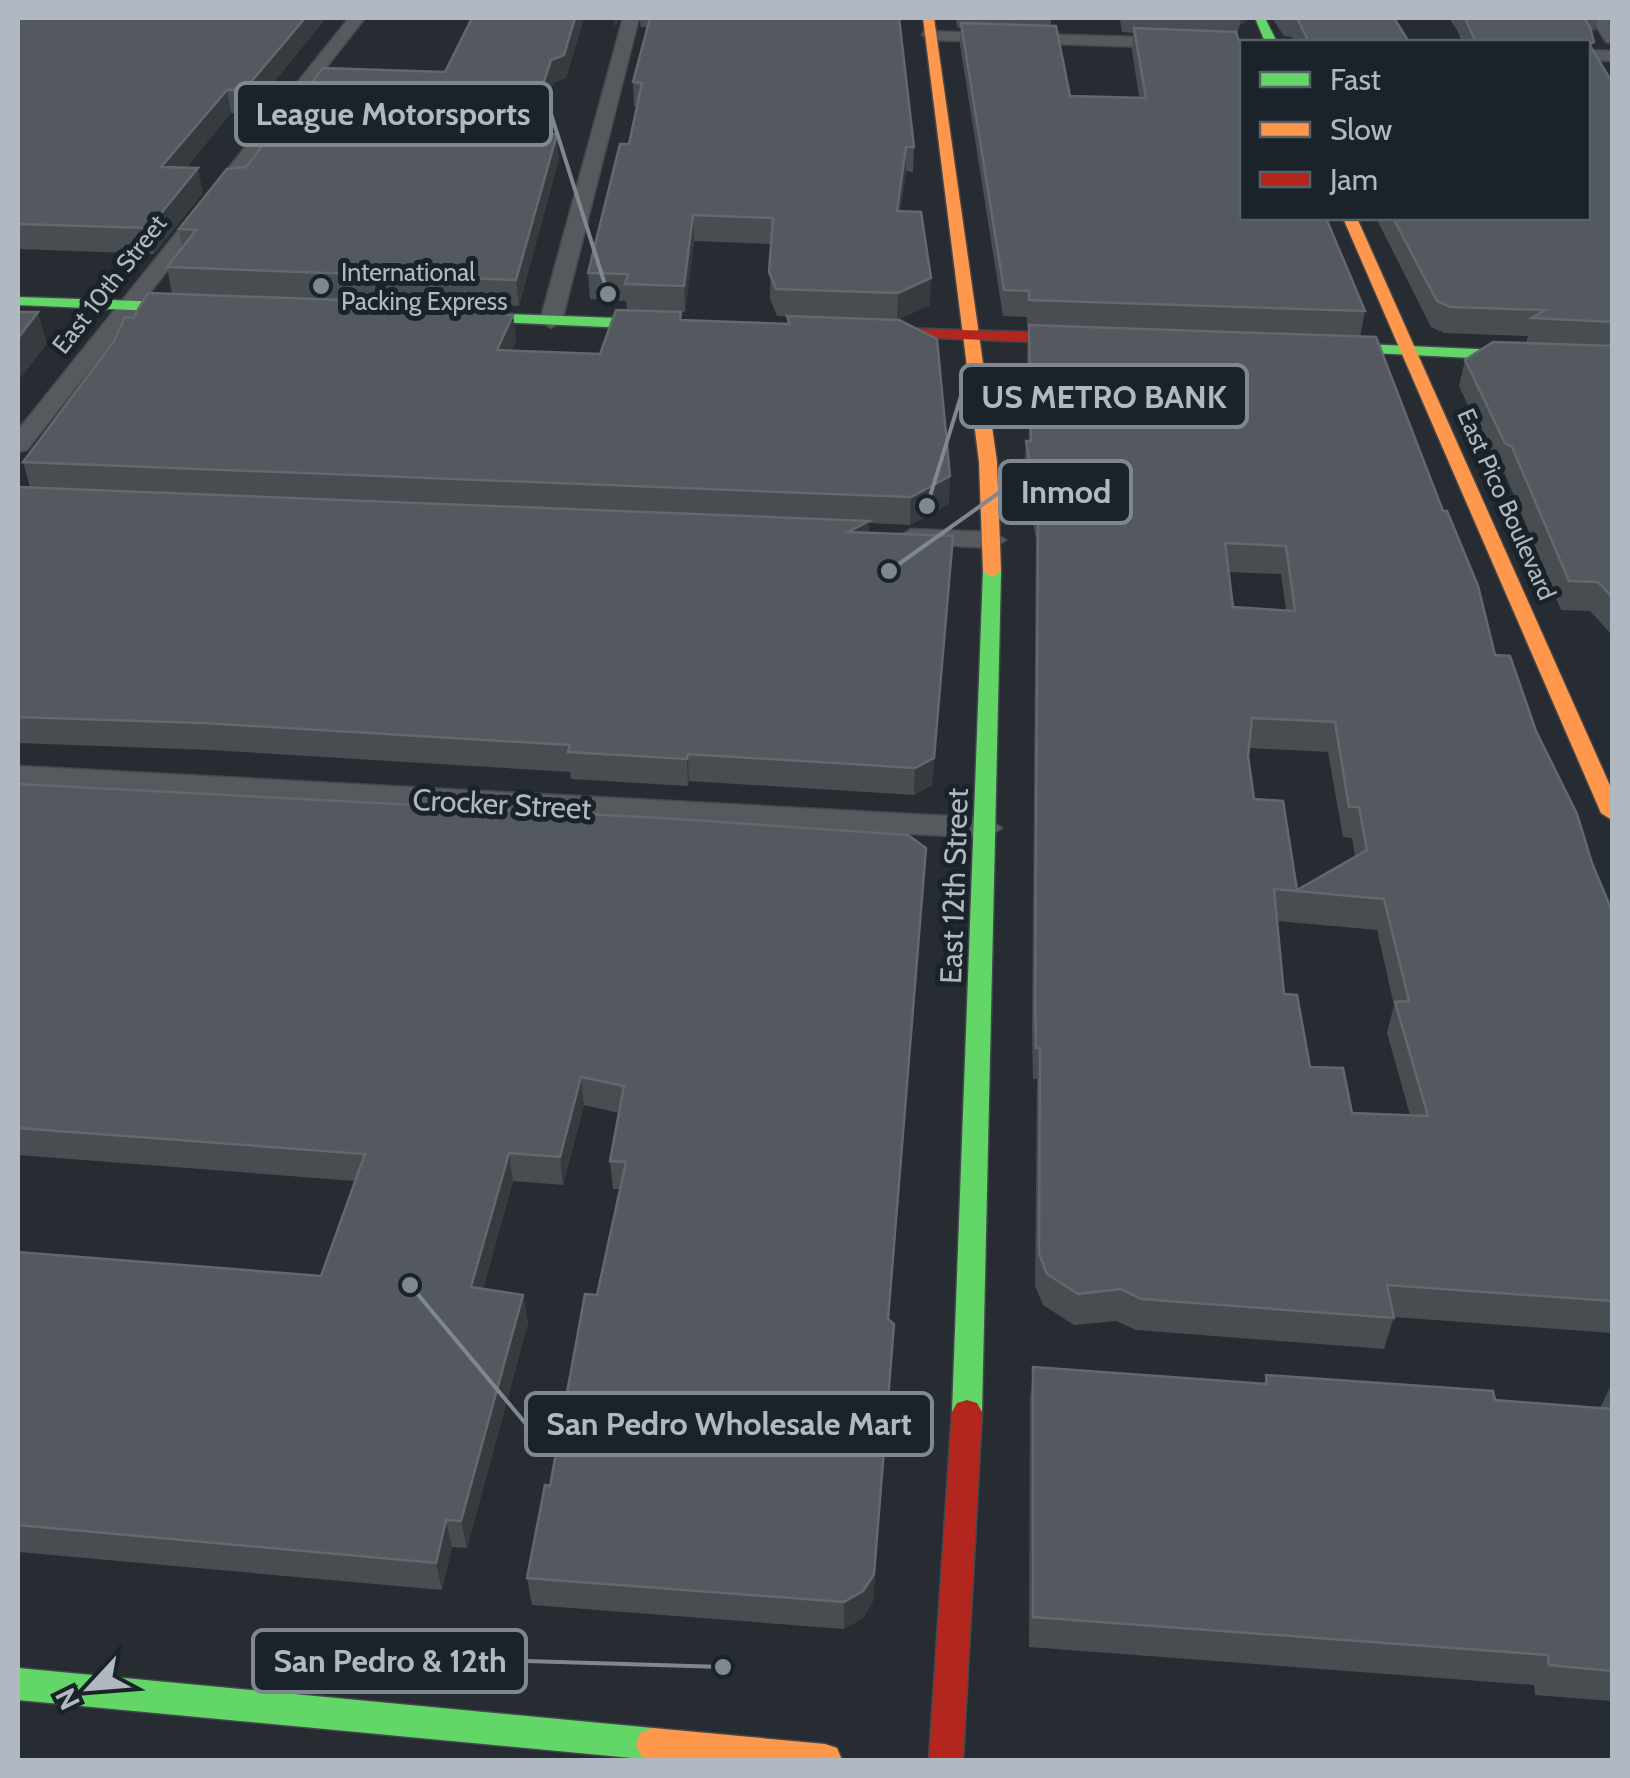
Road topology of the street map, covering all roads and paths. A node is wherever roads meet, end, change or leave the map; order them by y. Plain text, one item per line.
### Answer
1 (356, 18) edge
2 (631, 18) edge
3 (1600, 18) edge
4 (929, 26) edge
5 (1612, 38) edge
6 (1240, 45) edge
7 (1351, 220) edge
8 (18, 301) edge
9 (126, 306) junction
10 (217, 309) edge
11 (428, 316) edge
12 (552, 320) junction
13 (690, 326) edge
14 (843, 331) edge
15 (970, 335) junction
16 (1119, 340) edge
17 (1299, 346) edge
18 (1410, 350) junction
19 (1612, 360) edge
20 (18, 445) edge
21 (884, 536) edge
22 (993, 540) junction
23 (18, 775) edge
24 (1612, 813) edge
25 (986, 828) junction
26 (18, 1684) edge
27 (825, 1760) edge
28 (946, 1760) edge

1 - 9 street, East 10th Street
2 - 12 street
3 - 5 street
4 - 6 street
4 - 15 street, East 12th Street
7 - 18 street, East Pico Boulevard
8 - 9 street
9 - 10 street
9 - 20 street, East 10th Street
11 - 12 street
12 - 13 street
14 - 15 street
15 - 16 street
15 - 22 street, East 12th Street
17 - 18 street
18 - 19 street
18 - 24 street, East Pico Boulevard
21 - 22 street
22 - 25 street, East 12th Street
23 - 25 street, Crocker Street
25 - 28 street, East 12th Street
26 - 27 street

